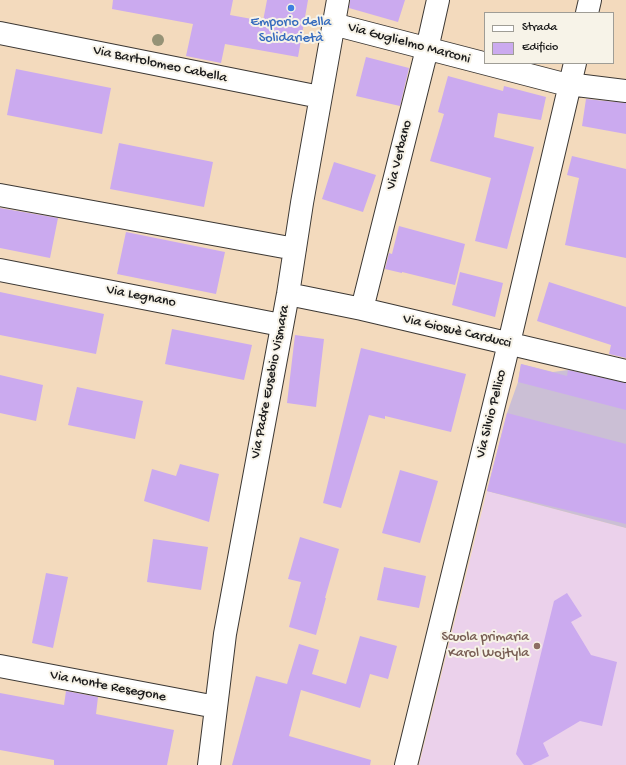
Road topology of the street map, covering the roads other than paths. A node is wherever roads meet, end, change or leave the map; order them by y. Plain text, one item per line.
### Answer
1 (338, 0) edge
2 (438, 0) edge
3 (590, 0) edge
4 (587, 12) edge
5 (333, 24) junction
6 (0, 33) edge
7 (427, 49) junction
8 (484, 64) edge
9 (486, 64) edge
10 (575, 64) edge
11 (570, 84) junction
12 (626, 92) edge
13 (320, 97) junction
14 (0, 195) edge
15 (295, 249) junction
16 (0, 270) edge
17 (288, 294) junction
18 (362, 309) junction
19 (281, 324) junction
20 (508, 345) junction
21 (626, 371) edge
22 (0, 666) edge
23 (216, 707) junction
24 (209, 765) edge
25 (406, 765) edge

1 - 5 street, Via Padre Eusebio Vismara
2 - 7 street, Via Verbano
3 - 4 street
5 - 7 street, Via Guglielmo Marconi
5 - 13 street, Via Padre Eusebio Vismara
6 - 13 street, Via Bartolomeo Cabella
7 - 8 street, Via Guglielmo Marconi
7 - 18 street, Via Verbano
9 - 11 street, Via Guglielmo Marconi
10 - 11 street, Via Silvio Pellico
11 - 12 street, Via Guglielmo Marconi
11 - 20 street, Via Silvio Pellico
13 - 15 street, Via Padre Eusebio Vismara
14 - 15 street
15 - 17 street, Via Padre Eusebio Vismara
16 - 19 street, Via Legnano
17 - 18 street, Via Giosuè Carducci
17 - 19 street, Via Padre Eusebio Vismara
18 - 20 street, Via Giosuè Carducci
19 - 23 street, Via Padre Eusebio Vismara
20 - 21 street, Via Giosuè Carducci
20 - 25 street, Via Silvio Pellico
22 - 23 street, Via Monte Resegone
23 - 24 street, Via Padre Eusebio Vismara

